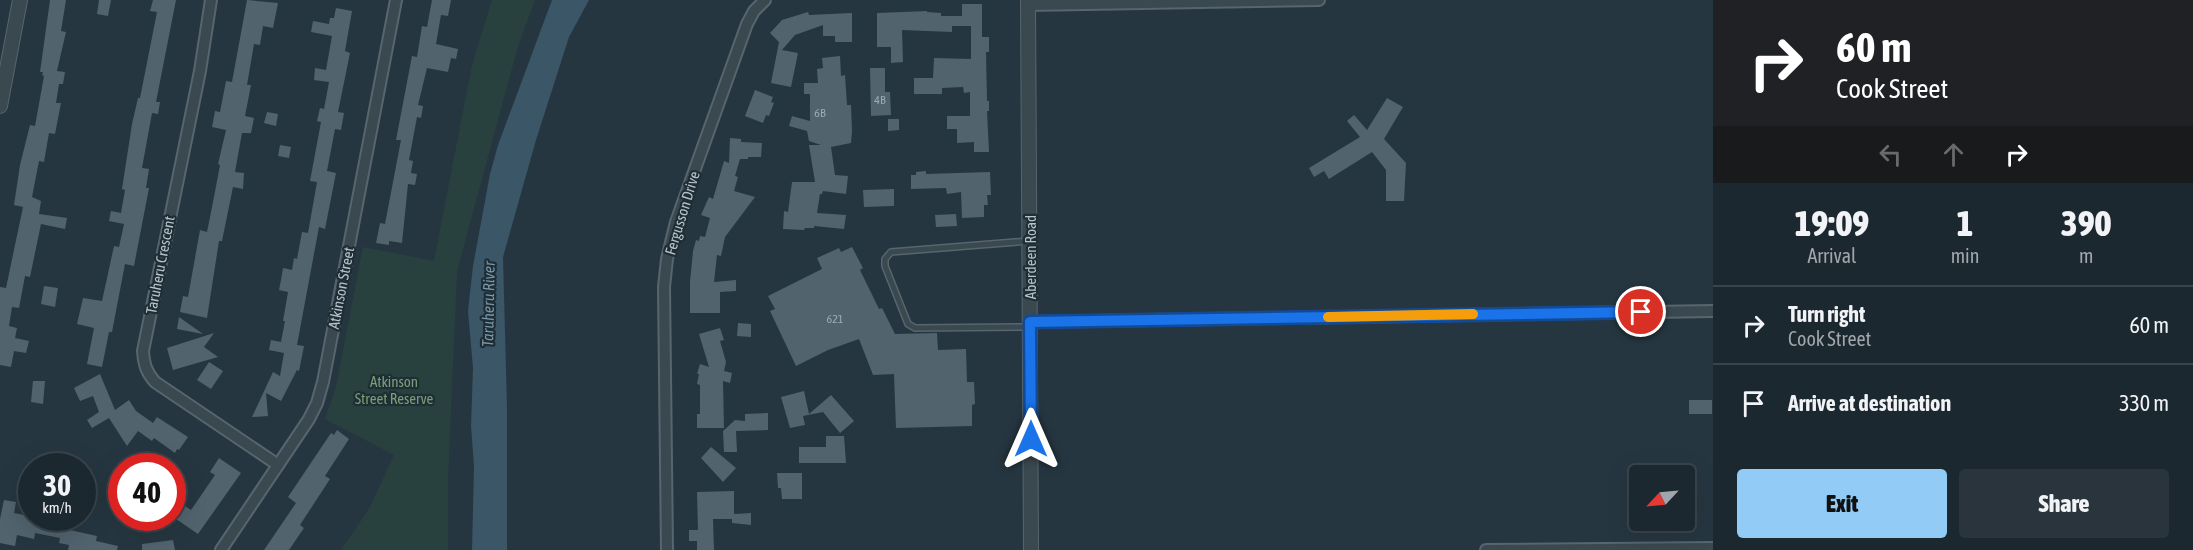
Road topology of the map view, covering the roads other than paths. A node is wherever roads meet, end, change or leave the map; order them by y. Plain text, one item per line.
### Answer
1 (20, 0) edge
2 (211, 0) edge
3 (396, 0) edge
4 (765, 0) edge
5 (1319, 0) edge
6 (1028, 2) edge
7 (0, 104) edge
8 (1029, 241) junction
9 (1713, 311) edge
10 (1030, 324) junction
11 (278, 465) junction
12 (1713, 548) edge
13 (1556, 549) edge
14 (221, 550) edge
15 (667, 550) edge
16 (1031, 550) edge
17 (1486, 550) edge

1 - 7 street
2 - 11 street, Taruheru Crescent
3 - 11 street, Atkinson Street
4 - 15 street, Fergusson Drive
5 - 6 street
6 - 8 street, Aberdeen Road
8 - 10 street, Aberdeen Road
8 - 10 lane
9 - 10 street
10 - 16 street, Aberdeen Road
11 - 14 street, Atkinson Street
12 - 13 street
13 - 17 street

